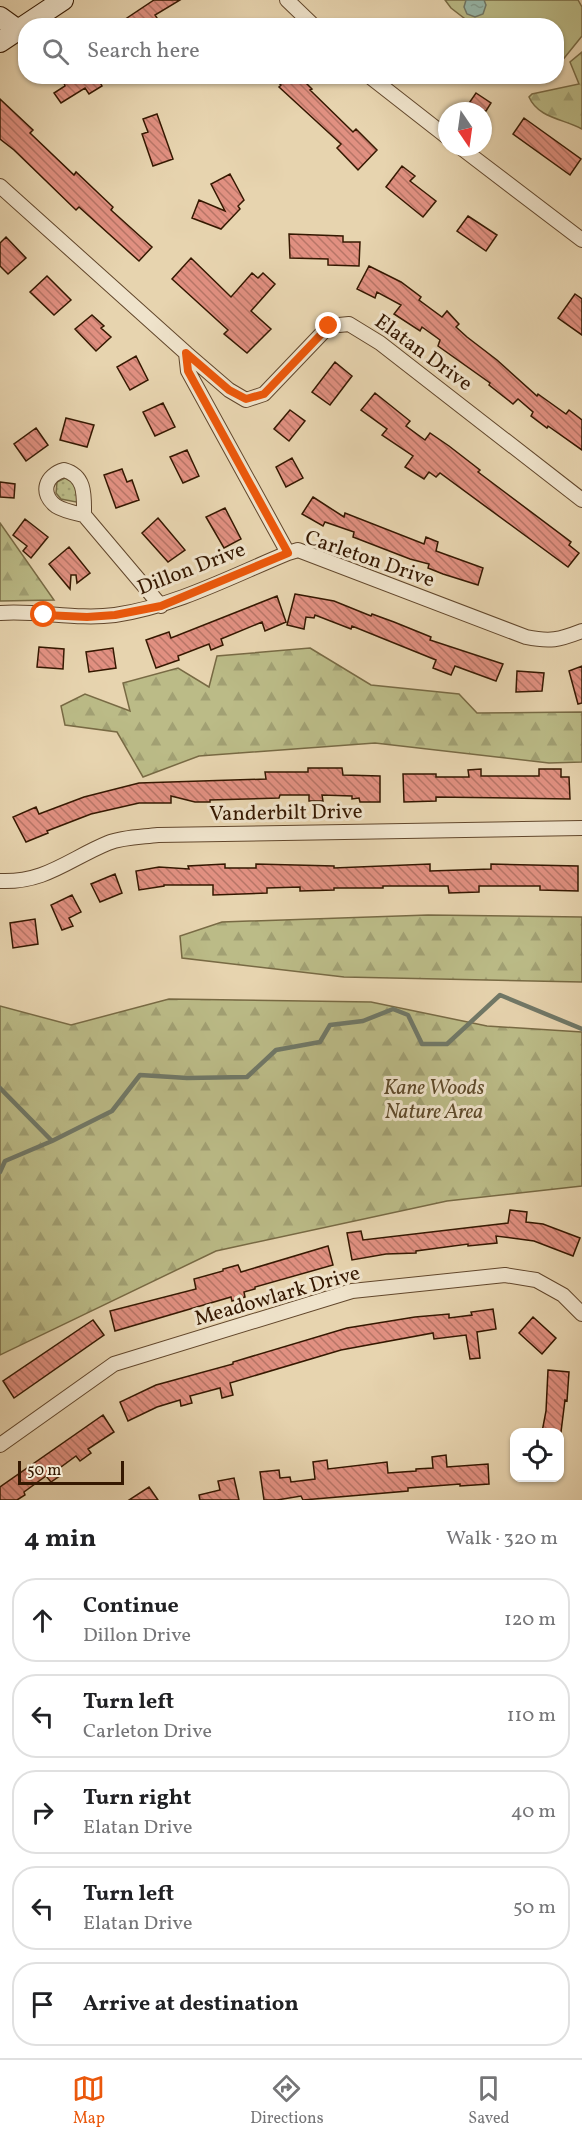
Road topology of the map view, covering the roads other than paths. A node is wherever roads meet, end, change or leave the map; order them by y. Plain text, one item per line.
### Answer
1 (63, 0) edge
2 (287, 0) edge
3 (0, 16) edge
4 (36, 18) edge
5 (306, 18) edge
6 (18, 30) joint
7 (0, 42) edge
8 (379, 84) edge
9 (438, 130) edge
10 (472, 156) edge
11 (0, 186) edge
12 (582, 240) edge
13 (186, 353) junction
14 (582, 500) edge
15 (84, 515) dead end
16 (288, 553) junction
17 (161, 606) junction
18 (0, 613) edge
19 (582, 631) edge
20 (582, 828) edge
21 (0, 881) edge
22 (582, 1314) edge
23 (0, 1445) edge

1 - 4 main road
2 - 5 street
3 - 6 main road
6 - 7 main road
8 - 9 street
10 - 12 street
11 - 13 street
13 - 14 street, Elatan Drive
13 - 16 street, Carleton Drive
15 - 17 street
16 - 17 street, Dillon Drive
16 - 19 street, Carleton Drive
17 - 18 street, Dillon Drive
20 - 21 street, Vanderbilt Drive
22 - 23 street, Meadowlark Drive

